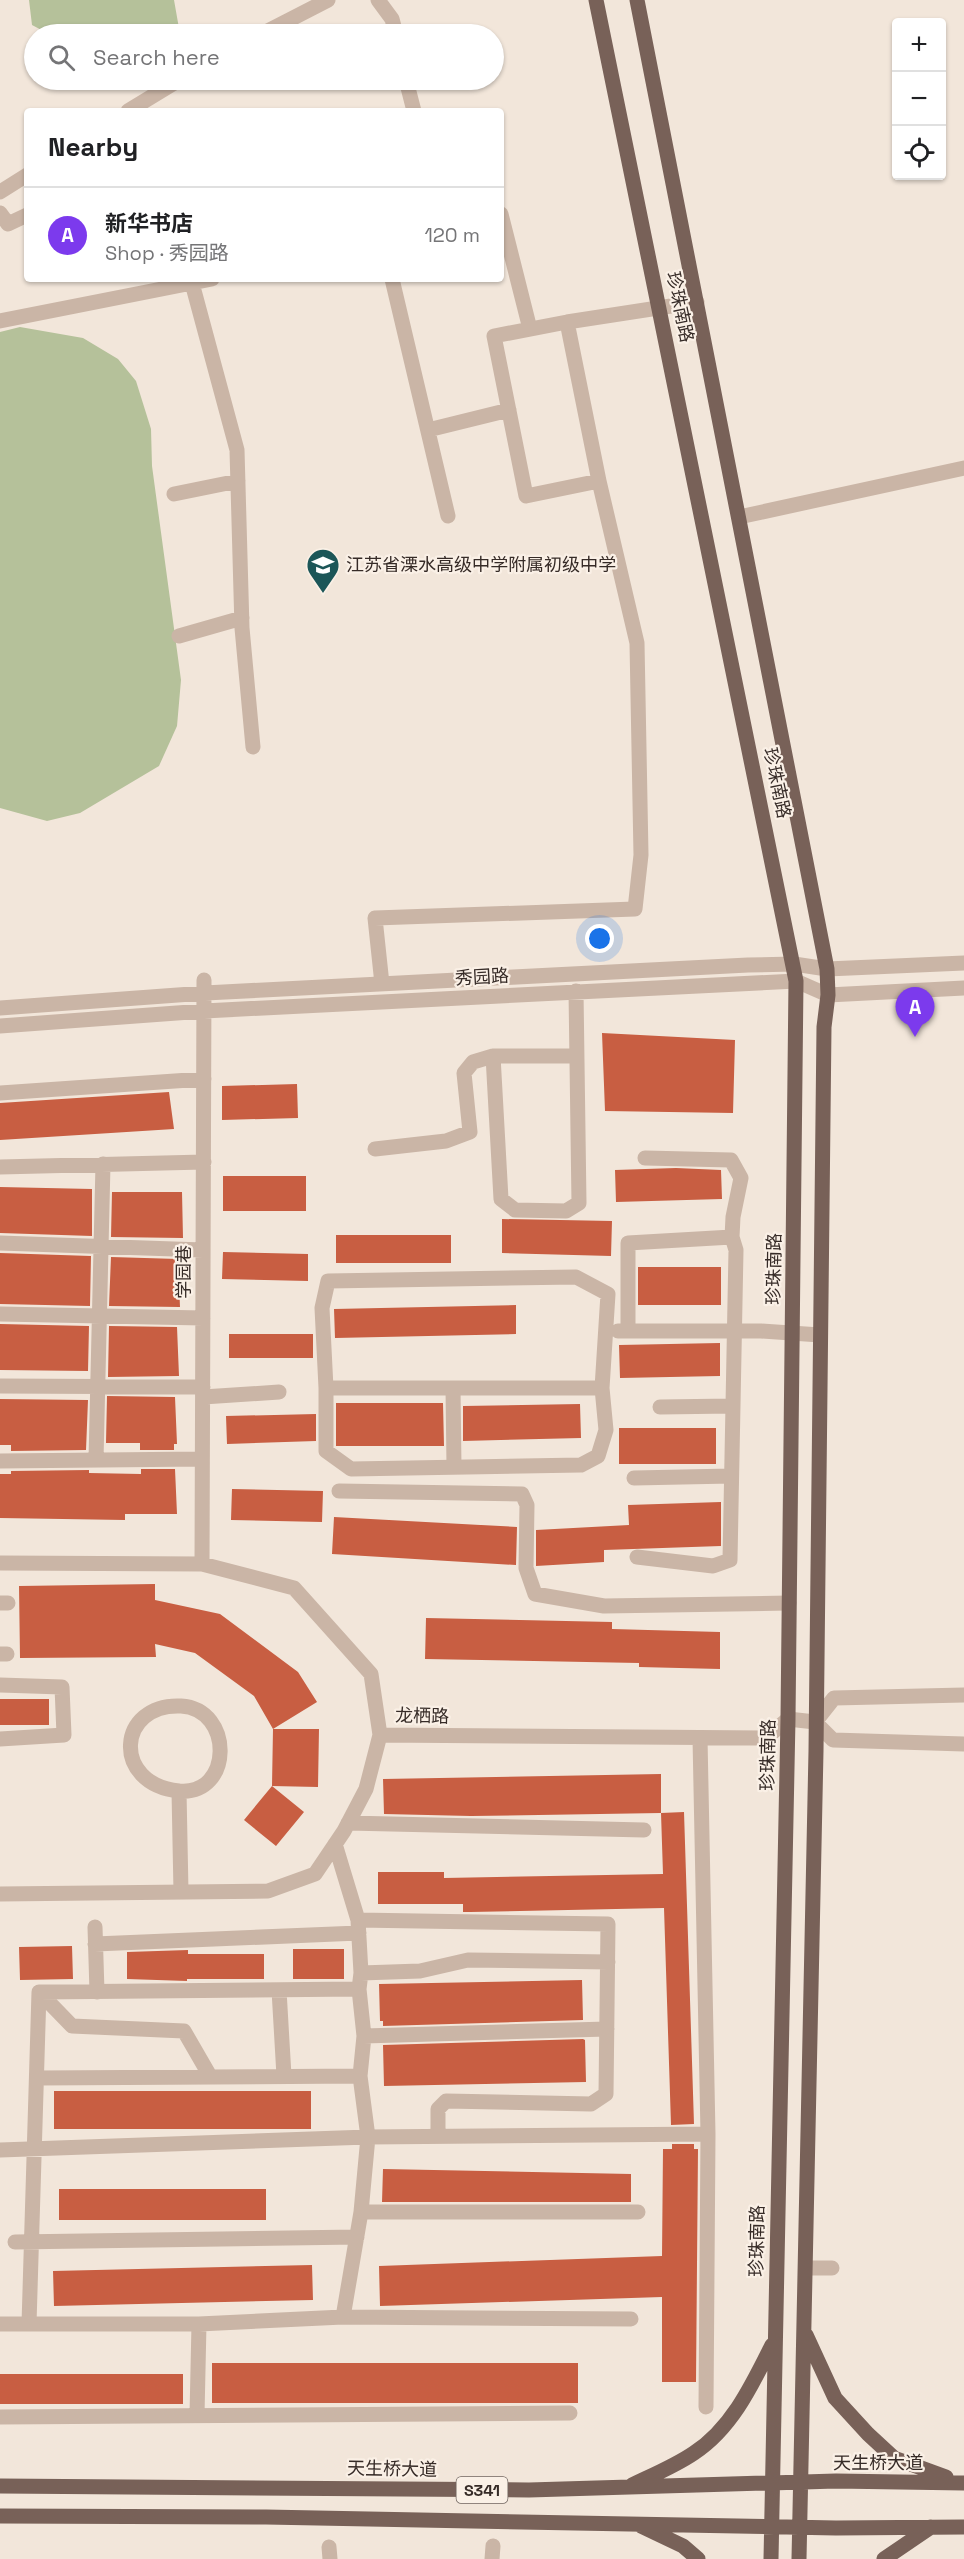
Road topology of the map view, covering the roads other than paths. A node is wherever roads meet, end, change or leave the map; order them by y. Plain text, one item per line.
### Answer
1 (328, 0) edge
2 (378, 0) edge
3 (596, 0) edge
4 (638, 0) edge
5 (281, 24) edge
6 (393, 24) edge
7 (162, 90) edge
8 (409, 90) edge
9 (133, 108) edge
10 (413, 108) edge
11 (24, 177) edge
12 (0, 192) edge
13 (0, 213) edge
14 (24, 216) edge
15 (504, 226) edge
16 (185, 282) edge
17 (190, 282) edge
18 (393, 282) edge
19 (697, 302) junction
20 (660, 309) junction
21 (0, 321) edge
22 (567, 321) junction
23 (530, 329) junction
24 (509, 410) junction
25 (428, 430) junction
26 (964, 468) edge
27 (238, 481) junction
28 (599, 481) junction
29 (174, 494) dead end
30 (448, 516) dead end
31 (739, 517) junction
32 (242, 618) junction
33 (179, 636) dead end
34 (253, 747) dead end
35 (964, 963) edge
36 (795, 964) junction
37 (827, 969) junction
38 (796, 981) junction
39 (382, 984) junction
40 (205, 987) junction
41 (964, 988) edge
42 (576, 991) junction
43 (828, 995) junction
44 (0, 1008) edge
45 (204, 1011) junction
46 (0, 1026) edge
47 (493, 1056) junction
48 (576, 1056) junction
49 (204, 1079) junction
50 (0, 1093) edge
51 (375, 1149) dead end
52 (645, 1158) dead end
53 (204, 1162) junction
54 (103, 1164) junction
55 (0, 1167) edge
56 (732, 1237) junction
57 (0, 1244) edge
58 (102, 1246) junction
59 (204, 1250) junction
60 (0, 1314) edge
61 (99, 1316) junction
62 (203, 1318) junction
63 (606, 1330) junction
64 (628, 1330) junction
65 (734, 1331) junction
66 (793, 1333) junction
67 (820, 1335) junction
68 (0, 1386) edge
69 (97, 1387) junction
70 (326, 1388) junction
71 (453, 1388) junction
72 (602, 1388) junction
73 (203, 1392) junction
74 (279, 1392) dead end
75 (732, 1406) junction
76 (660, 1407) dead end
77 (96, 1460) junction
78 (202, 1460) junction
79 (0, 1461) edge
80 (454, 1467) junction
81 (731, 1476) junction
82 (634, 1478) dead end
83 (339, 1491) dead end
84 (637, 1557) dead end
85 (0, 1563) edge
86 (202, 1564) junction
87 (789, 1603) junction
88 (0, 1685) edge
89 (964, 1695) edge
90 (788, 1719) junction
91 (815, 1722) junction
92 (380, 1735) junction
93 (700, 1738) junction
94 (0, 1739) edge
95 (964, 1744) edge
96 (179, 1791) junction
97 (348, 1823) junction
98 (644, 1830) dead end
99 (335, 1844) junction
100 (181, 1892) junction
101 (3, 1896) edge
102 (94, 1927) dead end
103 (358, 1927) junction
104 (94, 1944) junction
105 (608, 1962) junction
106 (361, 1973) junction
107 (359, 1989) junction
108 (279, 1990) junction
109 (39, 1992) junction
110 (98, 1992) junction
111 (607, 2029) junction
112 (364, 2036) junction
113 (210, 2076) junction
114 (284, 2076) junction
115 (360, 2076) junction
116 (38, 2078) junction
117 (708, 2134) junction
118 (438, 2136) junction
119 (368, 2137) junction
120 (36, 2149) junction
121 (0, 2150) edge
122 (361, 2212) junction
123 (638, 2212) dead end
124 (357, 2237) junction
125 (15, 2242) dead end
126 (32, 2242) junction
127 (806, 2268) junction
128 (832, 2268) dead end
129 (343, 2317) junction
130 (631, 2319) dead end
131 (0, 2324) edge
132 (29, 2324) junction
133 (199, 2324) junction
134 (805, 2332) junction
135 (775, 2340) junction
136 (706, 2407) dead end
137 (570, 2413) dead end
138 (197, 2415) junction
139 (0, 2417) edge
140 (801, 2482) junction
141 (964, 2482) edge
142 (772, 2483) junction
143 (0, 2486) edge
144 (628, 2487) junction
145 (0, 2516) edge
146 (636, 2523) junction
147 (771, 2526) junction
148 (800, 2527) junction
149 (932, 2527) junction
150 (964, 2527) edge
151 (698, 2559) edge
152 (771, 2559) edge
153 (799, 2559) edge
154 (884, 2559) edge

1 - 5 street
2 - 6 street
3 - 20 main road, 珍珠南路
4 - 19 main road, 珍珠南路
7 - 9 street
8 - 10 street
11 - 12 street
13 - 14 street
15 - 23 street
16 - 21 street
17 - 27 street
18 - 25 street
19 - 20 street
19 - 31 main road, 珍珠南路
20 - 22 street
20 - 36 main road, 珍珠南路
22 - 23 street
22 - 28 street
23 - 24 street
24 - 25 street
24 - 28 street
25 - 30 street
26 - 31 street
27 - 29 street
27 - 32 street
28 - 39 street
31 - 37 main road, 珍珠南路
32 - 33 street
32 - 34 street
35 - 37 street, 秀园路
36 - 37 street, 秀园路
36 - 38 main road, 珍珠南路
36 - 39 street, 秀园路
37 - 43 main road, 珍珠南路
38 - 42 street, 秀园路
38 - 43 street, 秀园路
38 - 66 main road, 珍珠南路
39 - 40 street, 秀园路
40 - 44 street, 秀园路
40 - 45 street, 学园巷
41 - 43 street, 秀园路
42 - 45 street, 秀园路
42 - 48 street
43 - 67 main road, 珍珠南路
45 - 46 street, 秀园路
45 - 49 street, 学园巷
47 - 48 street
47 - 48 street
47 - 51 street
49 - 50 street
49 - 53 street, 学园巷
52 - 56 street
53 - 54 street
53 - 59 street, 学园巷
54 - 55 street
54 - 58 street
56 - 64 street
56 - 65 street
57 - 58 street
58 - 59 street
58 - 61 street
59 - 62 street, 学园巷
60 - 61 street
61 - 62 street
61 - 69 street
62 - 73 street, 学园巷
63 - 64 street
63 - 70 street
63 - 72 street
64 - 65 street
65 - 66 street
65 - 75 street
66 - 67 street
66 - 87 main road, 珍珠南路
67 - 91 main road, 珍珠南路
68 - 69 street
69 - 73 street
69 - 77 street
70 - 71 street
70 - 80 street
71 - 72 street
71 - 80 street
72 - 80 street
73 - 74 street
73 - 78 street, 学园巷
75 - 76 street
75 - 81 street
77 - 78 street
77 - 79 street
78 - 86 street, 学园巷
81 - 82 street
81 - 84 street
83 - 87 street
85 - 86 street, 龙栖路
86 - 92 street, 龙栖路
87 - 90 main road, 珍珠南路
88 - 94 street
89 - 91 street
90 - 91 street
90 - 93 street, 龙栖路
90 - 135 main road, 珍珠南路
91 - 95 street
91 - 127 main road, 珍珠南路
92 - 93 street, 龙栖路
92 - 97 street
93 - 117 street
96 - 96 street
96 - 100 street
97 - 98 street
97 - 99 street
99 - 100 street
99 - 103 street
100 - 101 street
102 - 104 street
103 - 104 street
103 - 105 street
103 - 106 street
104 - 110 street
105 - 106 street
105 - 111 street
106 - 107 street
107 - 108 street
107 - 112 street
108 - 110 street
108 - 114 street
109 - 110 street
109 - 113 street
109 - 116 street
111 - 112 street
111 - 118 street
112 - 115 street
113 - 114 street
113 - 116 street
114 - 115 street
115 - 119 street
116 - 120 street
117 - 118 street
117 - 136 street
118 - 119 street
119 - 120 street
119 - 122 street
120 - 121 street
120 - 126 street
122 - 123 street
122 - 124 street
124 - 126 street
124 - 129 street
125 - 126 street
126 - 132 street
127 - 128 street
127 - 134 main road, 珍珠南路
129 - 130 street
129 - 133 street
131 - 132 street
132 - 133 street
133 - 138 street
134 - 140 main road, 珍珠南路
134 - 141 main road
135 - 142 main road, 珍珠南路
135 - 144 main road
137 - 138 street
138 - 139 street
140 - 141 main road, 天生桥大道 / S341
140 - 142 main road, 天生桥大道 / S341
140 - 148 main road, 珍珠南路
142 - 144 main road, 天生桥大道 / S341
142 - 147 main road, 珍珠南路
143 - 144 main road, 天生桥大道 / S341
145 - 146 main road, S341
146 - 147 main road, S341
146 - 151 main road
147 - 148 main road, S341
147 - 152 main road, 珍珠南路
148 - 149 main road, S341
148 - 153 main road, 珍珠南路
149 - 150 main road, S341
149 - 154 main road

